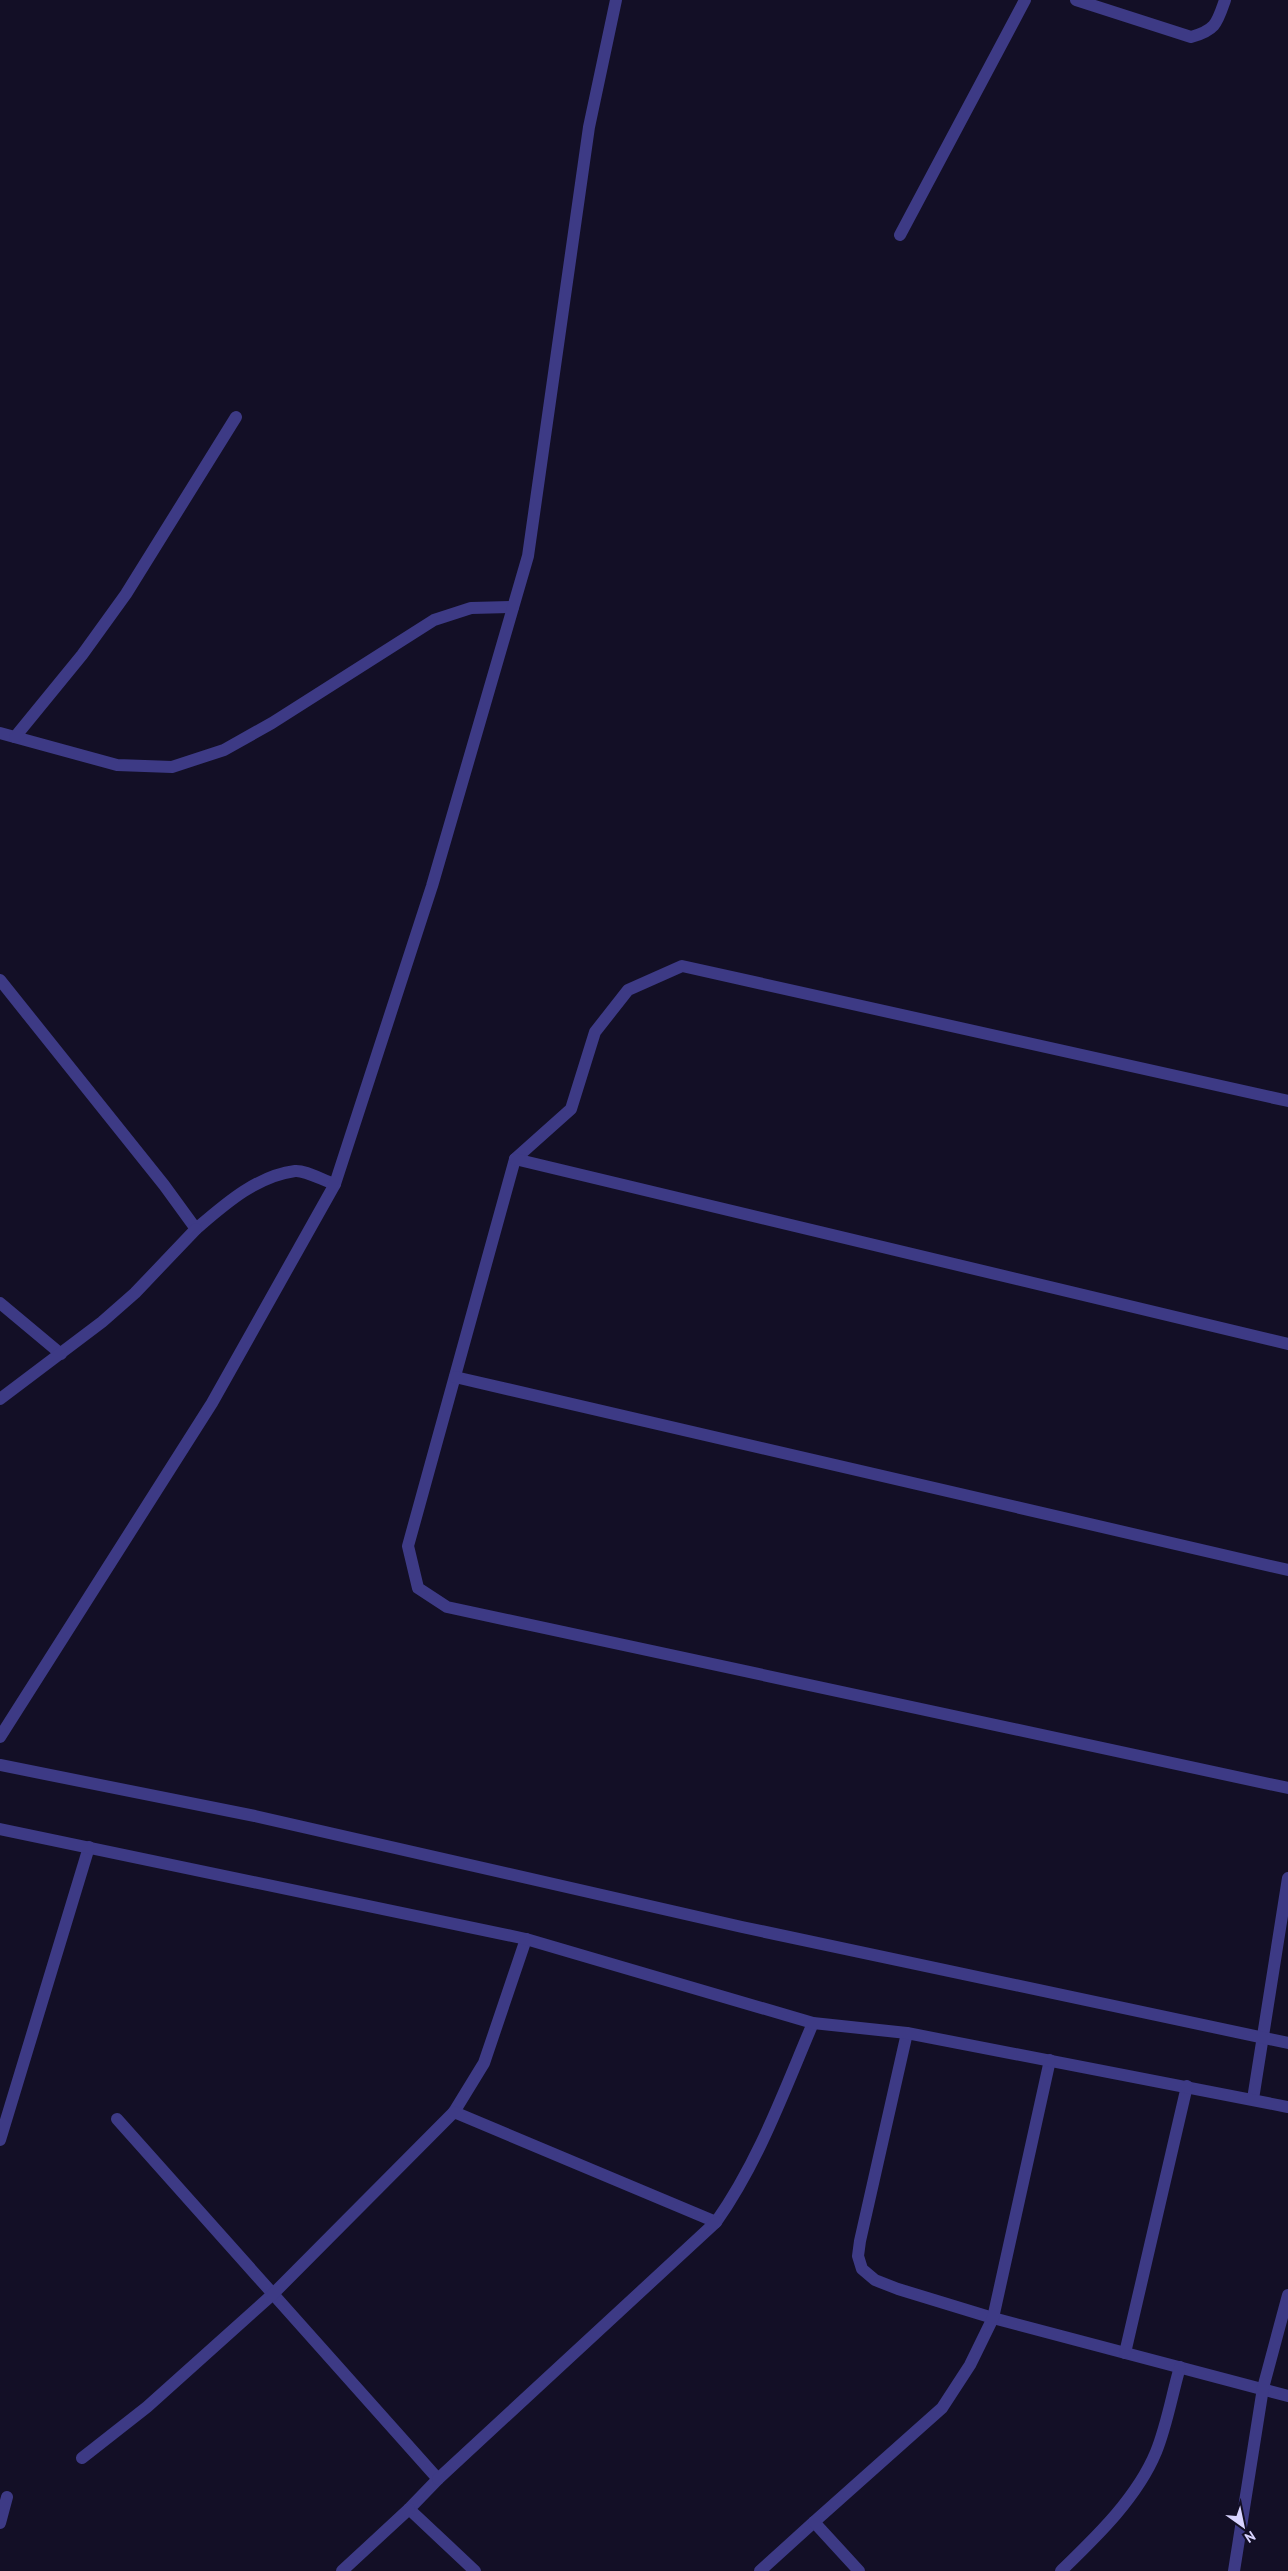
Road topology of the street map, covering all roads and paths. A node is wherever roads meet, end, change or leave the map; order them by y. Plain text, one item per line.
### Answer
1 (616, 0) edge
2 (1025, 0) edge
3 (1076, 0) edge
4 (1225, 0) edge
5 (900, 236) dead end
6 (236, 417) dead end
7 (513, 606) junction
8 (0, 733) edge
9 (15, 737) junction
10 (0, 980) edge
11 (1288, 1101) edge
12 (515, 1159) junction
13 (335, 1184) junction
14 (196, 1229) junction
15 (0, 1303) edge
16 (1288, 1344) edge
17 (61, 1354) junction
18 (456, 1377) junction
19 (0, 1399) edge
20 (1288, 1570) edge
21 (0, 1737) edge
22 (0, 1765) edge
23 (1288, 1788) edge
24 (0, 1829) edge
25 (89, 1847) junction
26 (1288, 1878) edge
27 (526, 1939) junction
28 (813, 2023) junction
29 (907, 2033) junction
30 (1263, 2040) junction
31 (1288, 2043) edge
32 (1050, 2060) junction
33 (1186, 2086) junction
34 (1253, 2099) junction
35 (1288, 2108) edge
36 (454, 2112) junction
37 (117, 2119) dead end
38 (0, 2140) edge
39 (716, 2222) junction
40 (273, 2294) junction
41 (1288, 2295) edge
42 (993, 2318) junction
43 (1125, 2352) junction
44 (1180, 2367) junction
45 (1264, 2388) junction
46 (1288, 2396) edge
47 (82, 2458) dead end
48 (438, 2480) junction
49 (7, 2497) dead end
50 (409, 2509) junction
51 (814, 2522) junction
52 (0, 2523) edge
53 (342, 2571) edge
54 (475, 2571) edge
55 (760, 2571) edge
56 (859, 2571) edge
57 (1061, 2571) edge
58 (1234, 2571) edge

1 - 7 street
2 - 5 street
3 - 4 street
6 - 9 street
7 - 9 street
7 - 13 street
8 - 9 street
10 - 14 street
11 - 12 street
12 - 16 street
12 - 18 street
13 - 14 street
13 - 21 street
14 - 17 street
15 - 17 street
17 - 19 street
18 - 20 street
18 - 23 street
22 - 30 street
24 - 25 street
25 - 27 street
25 - 38 street
26 - 30 street
27 - 28 street
27 - 36 street
28 - 29 street
28 - 39 street
29 - 32 street
29 - 42 street
30 - 31 street
30 - 34 street
32 - 33 street
32 - 42 street
33 - 34 street
33 - 43 street
34 - 35 street
36 - 39 street
36 - 40 street
37 - 40 street
39 - 48 street
40 - 47 street
40 - 48 street
41 - 45 street
42 - 43 street
42 - 51 street
43 - 44 street
44 - 45 street
44 - 57 street
45 - 46 street
45 - 58 street
48 - 50 street
49 - 52 street
50 - 53 street
50 - 54 street
51 - 55 street
51 - 56 street

